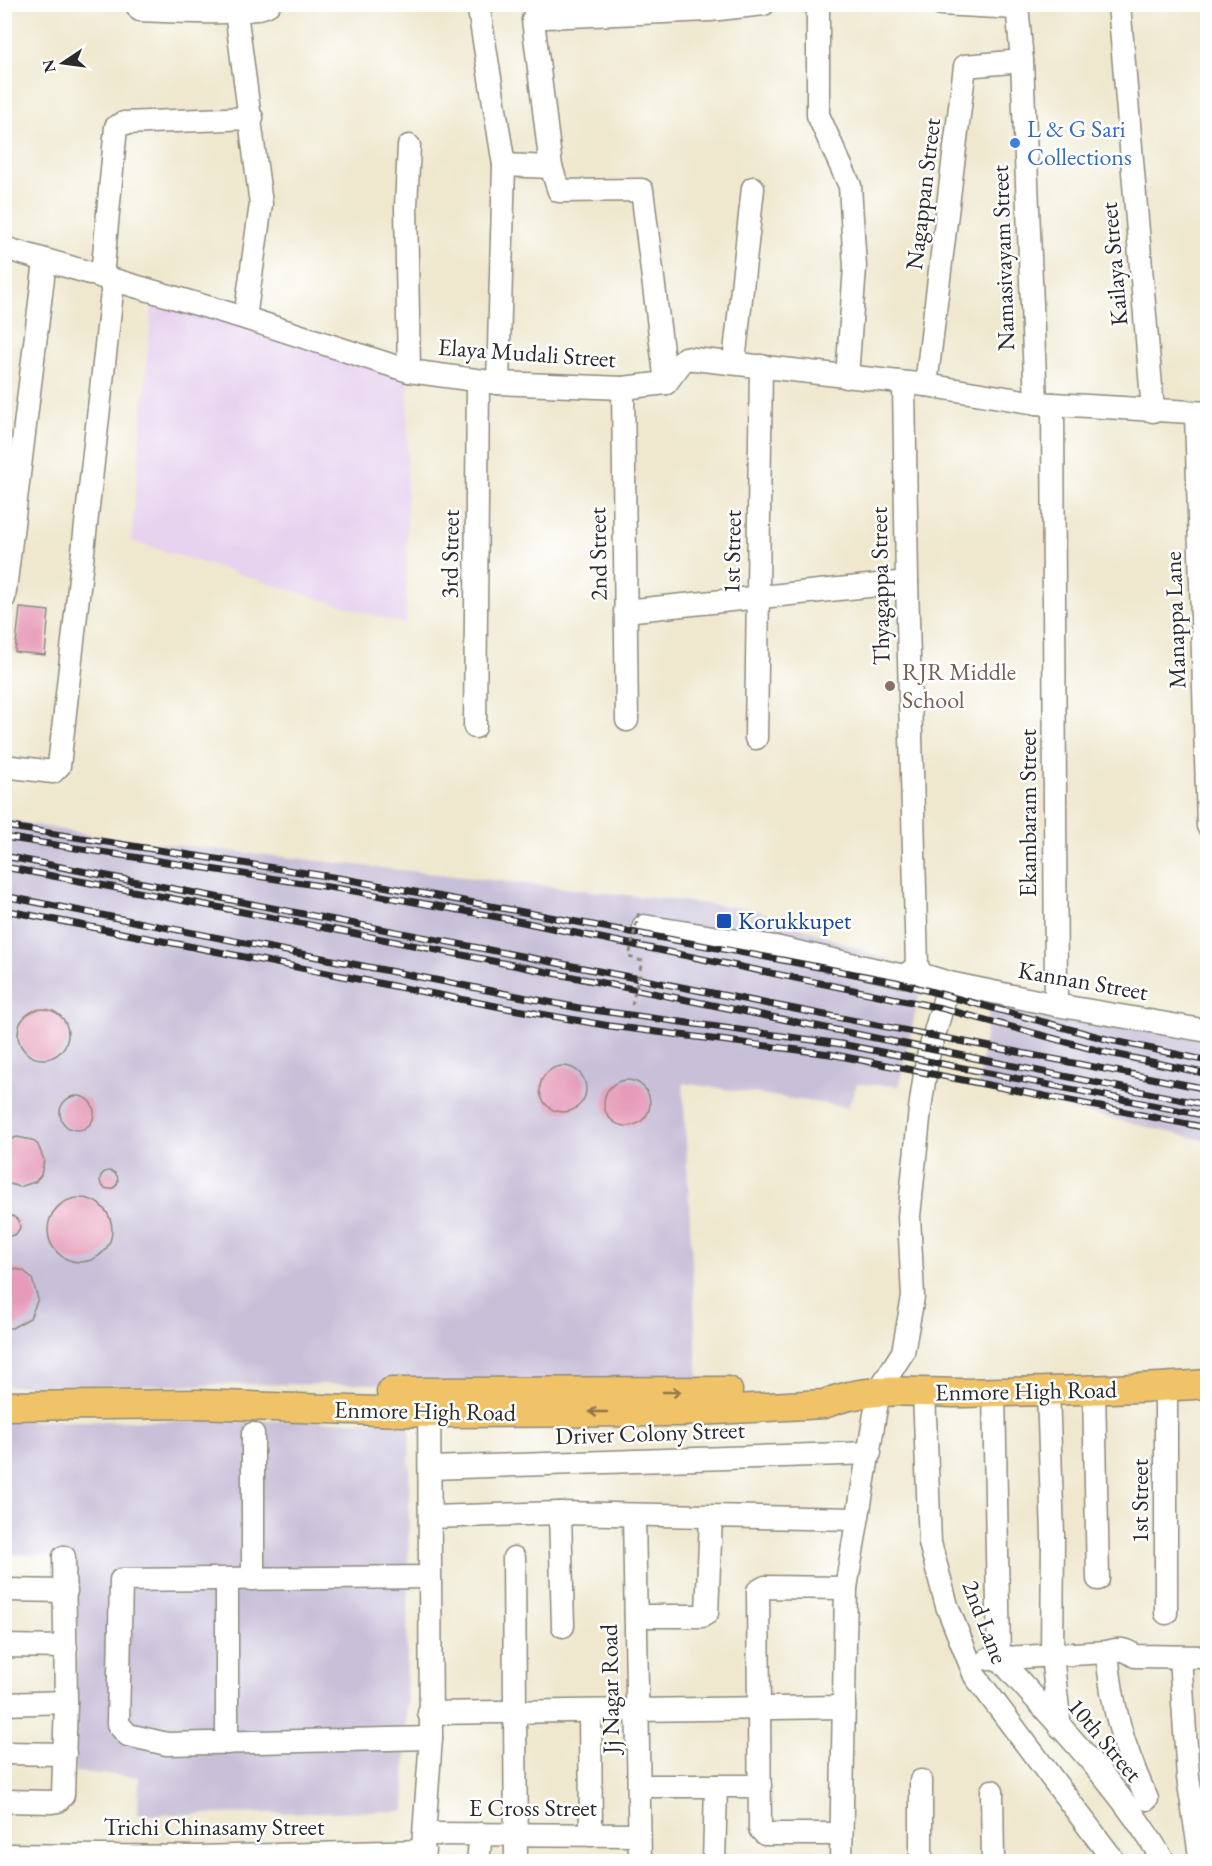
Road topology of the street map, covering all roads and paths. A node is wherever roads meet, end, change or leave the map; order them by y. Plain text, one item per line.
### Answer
1 (136, 4) edge
2 (269, 4) edge
3 (478, 4) edge
4 (764, 4) edge
5 (818, 4) edge
6 (941, 4) edge
7 (1119, 4) edge
8 (536, 6) edge
9 (1017, 6) edge
10 (710, 7) edge
11 (643, 8) edge
12 (236, 12) junction
13 (1022, 61) junction
14 (252, 118) junction
15 (409, 146) dead end
16 (504, 165) junction
17 (551, 167) junction
18 (753, 188) dead end
19 (4, 248) edge
20 (45, 261) junction
21 (106, 278) junction
22 (245, 318) junction
23 (734, 362) junction
24 (761, 366) junction
25 (409, 371) junction
26 (847, 377) junction
27 (488, 382) junction
28 (666, 383) junction
29 (915, 384) junction
30 (623, 388) junction
31 (1044, 403) junction
32 (1153, 411) junction
33 (1202, 413) edge
34 (907, 582) junction
35 (4, 598) edge
36 (759, 599) junction
37 (625, 611) junction
38 (627, 720) dead end
39 (475, 727) dead end
40 (756, 738) dead end
41 (4, 766) edge
42 (1208, 826) edge
43 (642, 919) joint
44 (917, 967) junction
45 (949, 983) junction
46 (632, 1005) dead end
47 (1056, 1005) junction
48 (1208, 1030) edge
49 (1206, 1384) edge
50 (1166, 1388) junction
51 (879, 1390) junction
52 (1094, 1390) junction
53 (4, 1391) edge
54 (1048, 1391) junction
55 (994, 1392) junction
56 (924, 1393) junction
57 (429, 1402) junction
58 (4, 1406) edge
59 (253, 1434) dead end
60 (870, 1453) junction
61 (431, 1468) junction
62 (560, 1513) junction
63 (634, 1515) junction
64 (430, 1516) junction
65 (711, 1517) junction
66 (856, 1519) junction
67 (64, 1557) dead end
68 (514, 1558) dead end
69 (429, 1577) junction
70 (253, 1579) junction
71 (1098, 1579) dead end
72 (227, 1580) junction
73 (846, 1588) junction
74 (4, 1590) edge
75 (66, 1591) junction
76 (1166, 1613) dead end
77 (636, 1616) junction
78 (564, 1626) dead end
79 (4, 1646) edge
80 (66, 1647) junction
81 (1107, 1652) junction
82 (1052, 1656) junction
83 (1180, 1657) junction
84 (999, 1658) junction
85 (1208, 1658) edge
86 (969, 1661) junction
87 (66, 1702) junction
88 (4, 1704) edge
89 (844, 1707) junction
90 (759, 1710) junction
91 (517, 1711) junction
92 (590, 1712) junction
93 (638, 1712) junction
94 (429, 1713) junction
95 (1060, 1727) junction
96 (431, 1738) junction
97 (227, 1743) junction
98 (4, 1753) edge
99 (65, 1754) junction
100 (921, 1781) dead end
101 (639, 1786) junction
102 (716, 1786) junction
103 (760, 1786) junction
104 (992, 1791) dead end
105 (1147, 1799) dead end
106 (4, 1801) edge
107 (481, 1834) junction
108 (517, 1834) junction
109 (841, 1834) junction
110 (591, 1835) junction
111 (639, 1835) junction
112 (424, 1849) edge
113 (4, 1855) edge
114 (478, 1862) edge
115 (516, 1862) edge
116 (640, 1862) edge
117 (714, 1862) edge
118 (841, 1862) edge
119 (921, 1862) edge
120 (993, 1862) edge
121 (1115, 1862) edge
122 (1164, 1862) edge
123 (1201, 1862) edge

1 - 12 street
2 - 12 street
3 - 16 street, 3rd Street
4 - 10 street
5 - 26 street
6 - 9 street
7 - 32 street, Kailaya Street
8 - 11 street
8 - 17 street
9 - 13 street, Namasivayam Street
10 - 11 street
12 - 14 street
13 - 29 street, Nagappan Street
13 - 31 street, Namasivayam Street
14 - 21 street
14 - 22 street
15 - 25 street
16 - 17 street
16 - 27 street, 3rd Street
17 - 28 street
18 - 23 street
19 - 20 street, Elaya Mudali Street
20 - 21 street, Elaya Mudali Street
20 - 35 street
21 - 22 street, Elaya Mudali Street
21 - 41 street
22 - 25 street, Elaya Mudali Street
23 - 24 street
23 - 28 street
24 - 26 street
24 - 36 street, 1st Street
25 - 27 street, Elaya Mudali Street
26 - 29 street
27 - 30 street, Elaya Mudali Street
27 - 39 street, 3rd Street
28 - 30 street, Elaya Mudali Street
29 - 31 street
29 - 34 street, Thyagappa Street
30 - 37 street, 2nd Street
31 - 32 street
31 - 47 street, Ekambaram Street
32 - 33 street
33 - 42 street, Manappa Lane
34 - 36 street
34 - 44 street, Thyagappa Street
36 - 37 street
36 - 40 street, 1st Street
37 - 38 street, 2nd Street
43 - 44 street
43 - 46 path, bridge
44 - 45 street
45 - 47 street, Kannan Street
45 - 51 street
47 - 48 street, Kannan Street
49 - 50 main road, Enmore High Road
50 - 52 main road, Enmore High Road
50 - 76 street, 1st Street
51 - 56 main road, Enmore High Road
51 - 57 main road, Enmore High Road
51 - 60 street
52 - 54 main road, Enmore High Road
52 - 71 street
53 - 57 main road, Enmore High Road
54 - 55 main road, Enmore High Road
54 - 82 street
55 - 56 main road, Enmore High Road
55 - 84 street
56 - 86 street, 2nd Lane
57 - 58 main road, Enmore High Road
57 - 61 street
59 - 70 street
60 - 61 street, Driver Colony Street
60 - 66 street
61 - 64 street
62 - 63 street
62 - 64 street
62 - 78 street
63 - 65 street
63 - 77 street, Jj Nagar Road
64 - 69 street
65 - 66 street
65 - 77 street
66 - 73 street
67 - 75 street
68 - 91 street
69 - 70 street
69 - 94 street
70 - 72 street
72 - 97 street
72 - 97 street
73 - 89 street
73 - 90 street
74 - 75 street
75 - 80 street
77 - 93 street, Jj Nagar Road
79 - 80 street
80 - 87 street
81 - 82 street
81 - 83 street
81 - 105 street
82 - 84 street
82 - 95 street
83 - 85 street
83 - 123 street
84 - 86 street
84 - 95 street, 10th Street
86 - 121 street, 2nd Lane
87 - 88 street
87 - 99 street
89 - 90 street
89 - 109 street
90 - 93 street
90 - 103 street
91 - 92 street
91 - 94 street
91 - 108 street
92 - 93 street
92 - 110 street
93 - 101 street, Jj Nagar Road
94 - 96 street
95 - 122 street, 10th Street
96 - 97 street
96 - 112 street
98 - 99 street
99 - 106 street
100 - 119 street
101 - 102 street
101 - 111 street, Jj Nagar Road
102 - 103 street
102 - 117 street
103 - 109 street
104 - 120 street
107 - 108 street, E Cross Street
107 - 112 street, E Cross Street
107 - 114 street
108 - 110 street, E Cross Street
108 - 115 street
109 - 118 street
110 - 111 street, E Cross Street
111 - 116 street, Jj Nagar Road
112 - 113 street, Trichi Chinasamy Street

